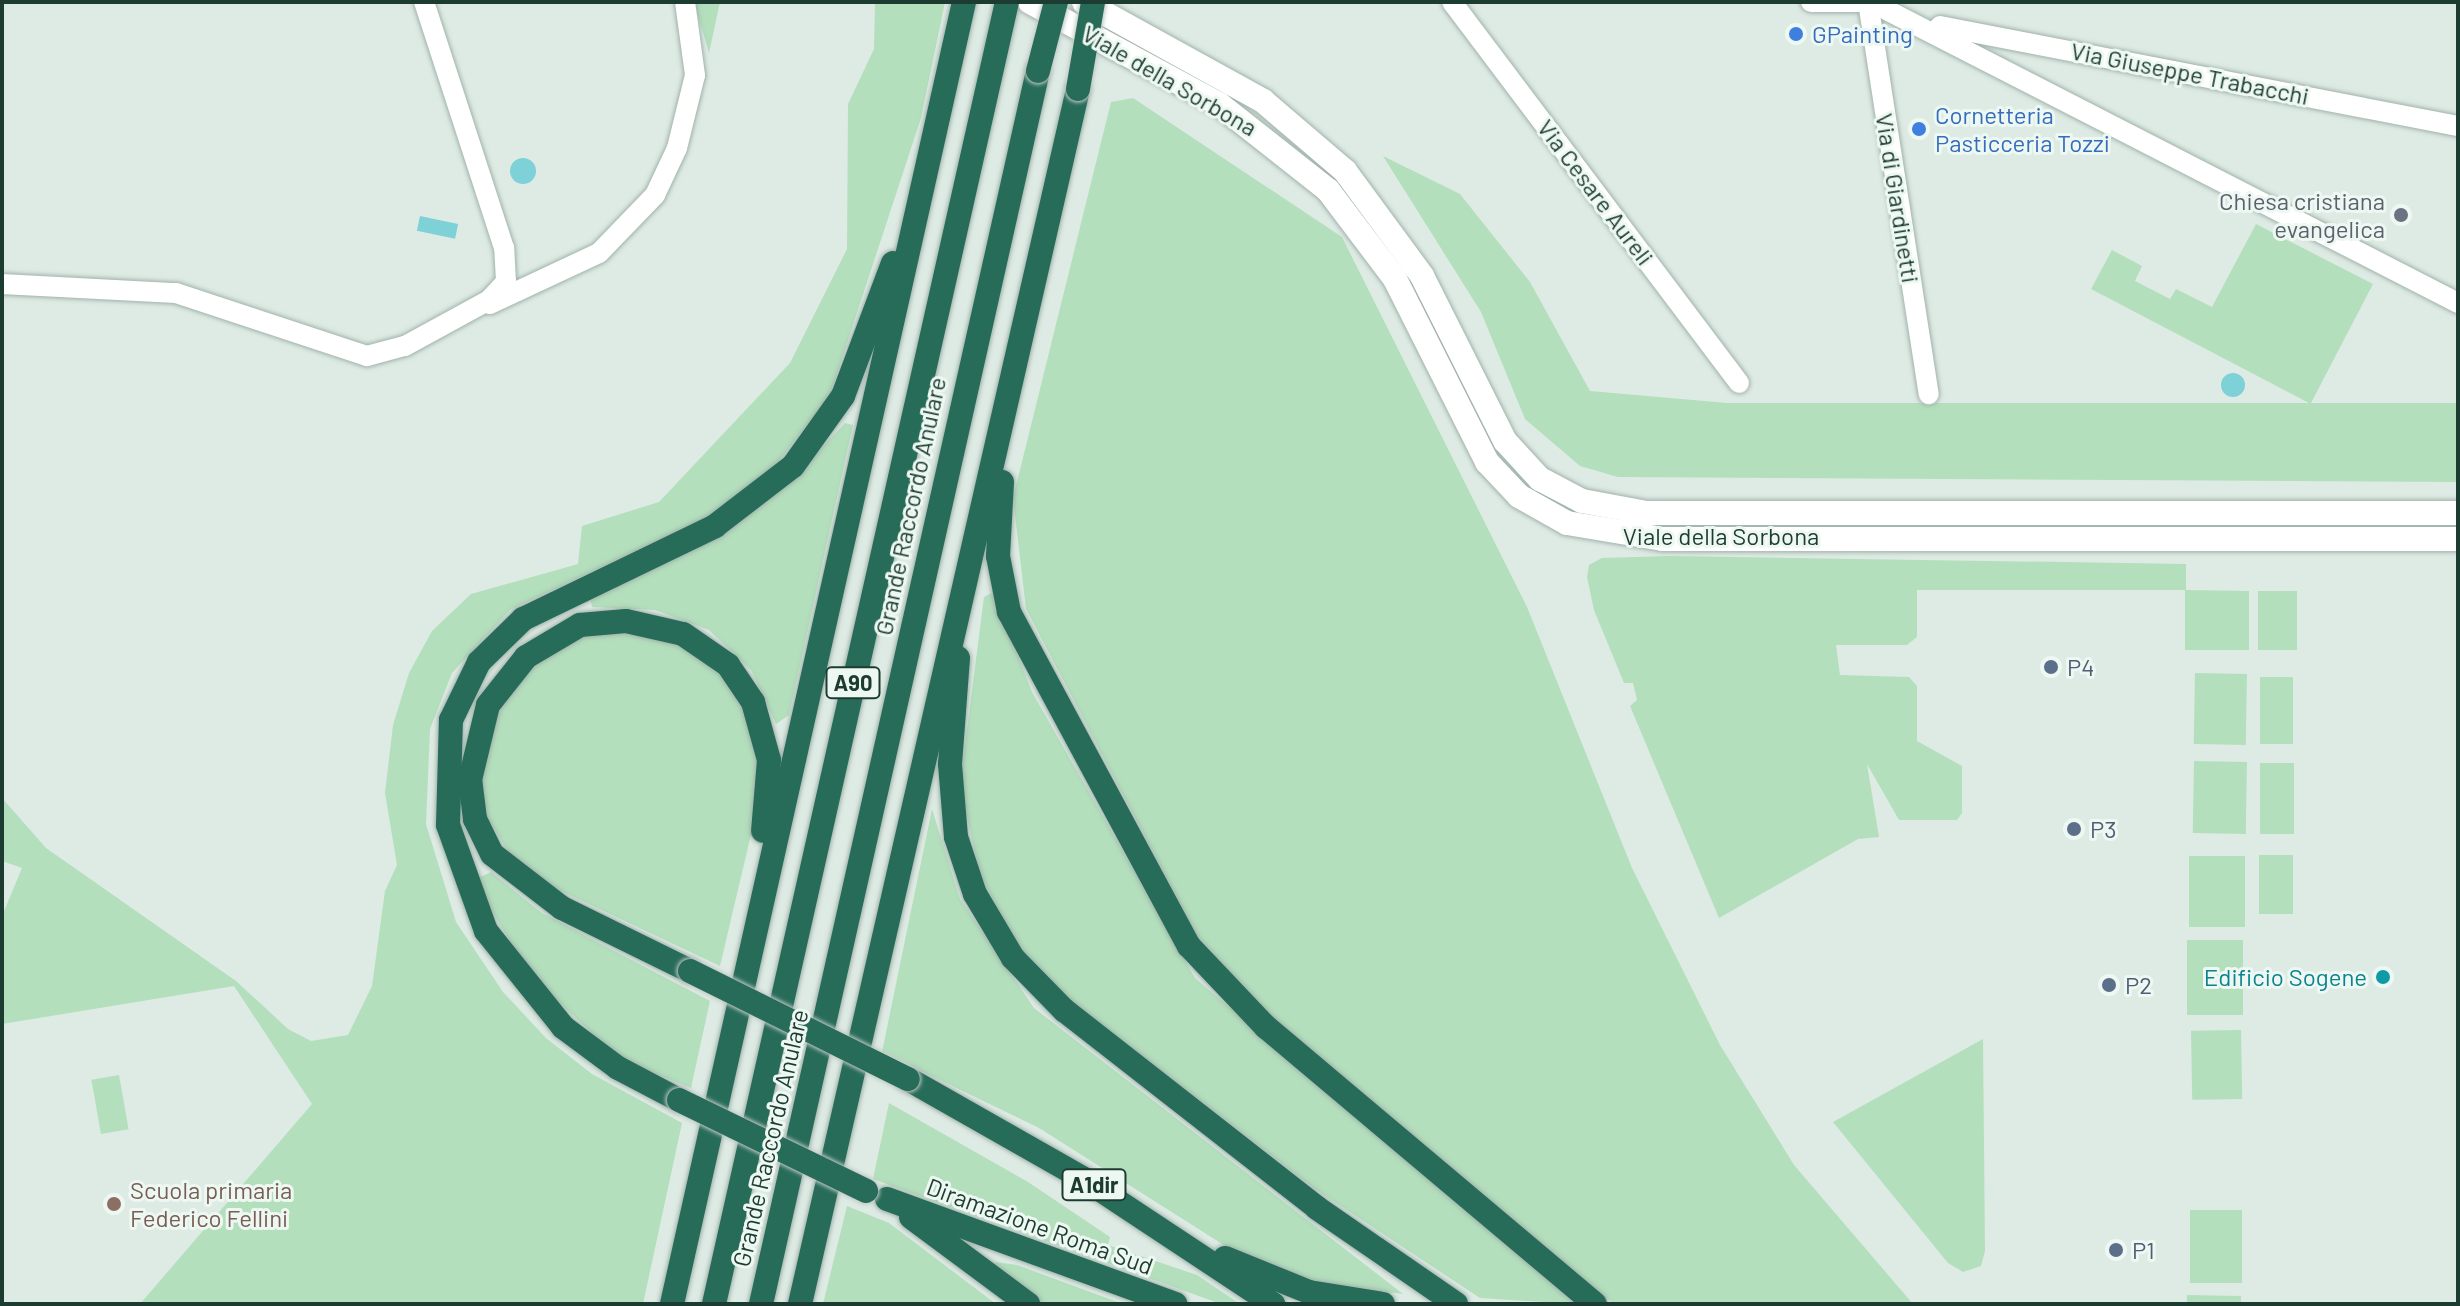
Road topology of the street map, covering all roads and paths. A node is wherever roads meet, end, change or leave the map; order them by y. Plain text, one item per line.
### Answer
1 (424, 2) edge
2 (685, 2) edge
3 (964, 2) edge
4 (1007, 2) edge
5 (1030, 2) edge
6 (1056, 2) edge
7 (1084, 2) edge
8 (1093, 2) edge
9 (1452, 2) edge
10 (1811, 2) edge
11 (1858, 2) edge
12 (1869, 2) edge
13 (1921, 23) junction
14 (2458, 126) edge
15 (911, 234) junction
16 (2, 284) edge
17 (2458, 303) edge
18 (471, 311) junction
19 (1739, 383) dead end
20 (1929, 394) dead end
21 (1008, 415) junction
22 (2458, 513) edge
23 (2458, 539) edge
24 (966, 568) junction
25 (751, 947) junction
26 (1084, 1179) junction
27 (876, 1195) junction
28 (672, 1304) edge
29 (714, 1304) edge
30 (761, 1304) edge
31 (800, 1304) edge
32 (1028, 1304) edge
33 (1175, 1304) edge
34 (1273, 1304) edge
35 (1383, 1304) edge
36 (1456, 1304) edge
37 (1595, 1304) edge

1 - 18 street
2 - 18 street
3 - 15 highway
4 - 29 highway, Grande Raccordo Anulare / A90
5 - 23 street, Viale della Sorbona
6 - 30 highway, Grande Raccordo Anulare / A90, bridge
7 - 22 street, Viale della Sorbona
8 - 21 highway, bridge
9 - 19 street, Via Cesare Aureli
10 - 11 street
12 - 13 street
12 - 20 street, Via di Giardinetti
13 - 14 street, Via Giuseppe Trabacchi
13 - 17 street
15 - 25 highway
15 - 27 highway, bridge
16 - 18 street
21 - 24 highway
21 - 37 highway
24 - 31 highway
24 - 36 highway
25 - 26 highway, A1dir, bridge
25 - 28 highway
26 - 34 highway, A1dir
26 - 35 highway
27 - 32 highway
27 - 33 highway, Diramazione Roma Sud

